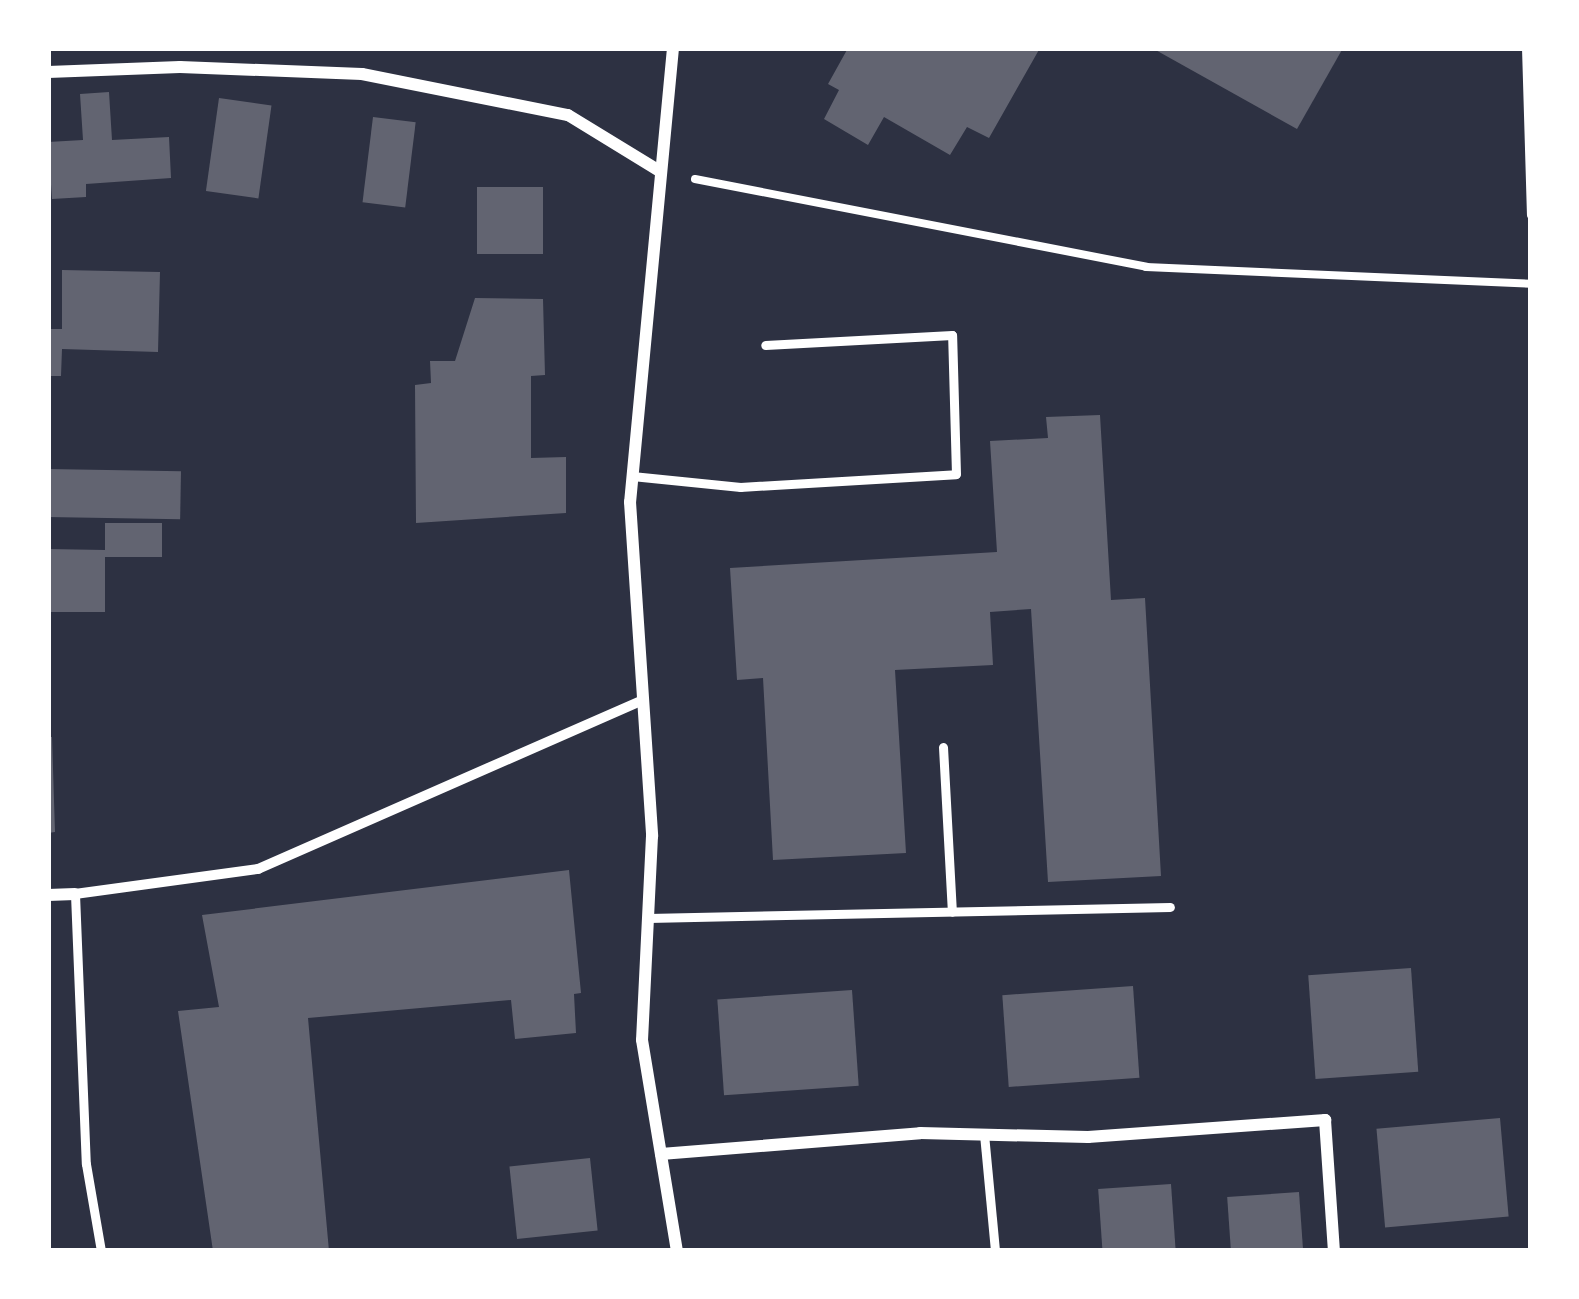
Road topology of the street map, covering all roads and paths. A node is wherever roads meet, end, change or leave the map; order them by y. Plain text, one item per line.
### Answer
1 (673, 48) edge
2 (1526, 48) edge
3 (48, 72) edge
4 (661, 172) junction
5 (1531, 214) edge
6 (1531, 284) edge
7 (765, 345) dead end
8 (632, 476) junction
9 (640, 701) junction
10 (943, 747) dead end
11 (75, 894) junction
12 (48, 895) edge
13 (1170, 907) dead end
14 (952, 912) junction
15 (649, 918) junction
16 (984, 1135) junction
17 (661, 1154) junction
18 (100, 1251) edge
19 (677, 1251) edge
20 (995, 1251) edge
21 (1334, 1251) edge

1 - 4 street
2 - 5 path
3 - 4 street
4 - 6 path
4 - 8 street
7 - 8 lane
8 - 9 street
9 - 11 street
9 - 15 street
10 - 14 lane
11 - 12 street
11 - 18 lane
13 - 14 lane
14 - 15 lane
15 - 17 street
16 - 17 street
16 - 20 lane
16 - 21 street
17 - 19 street

